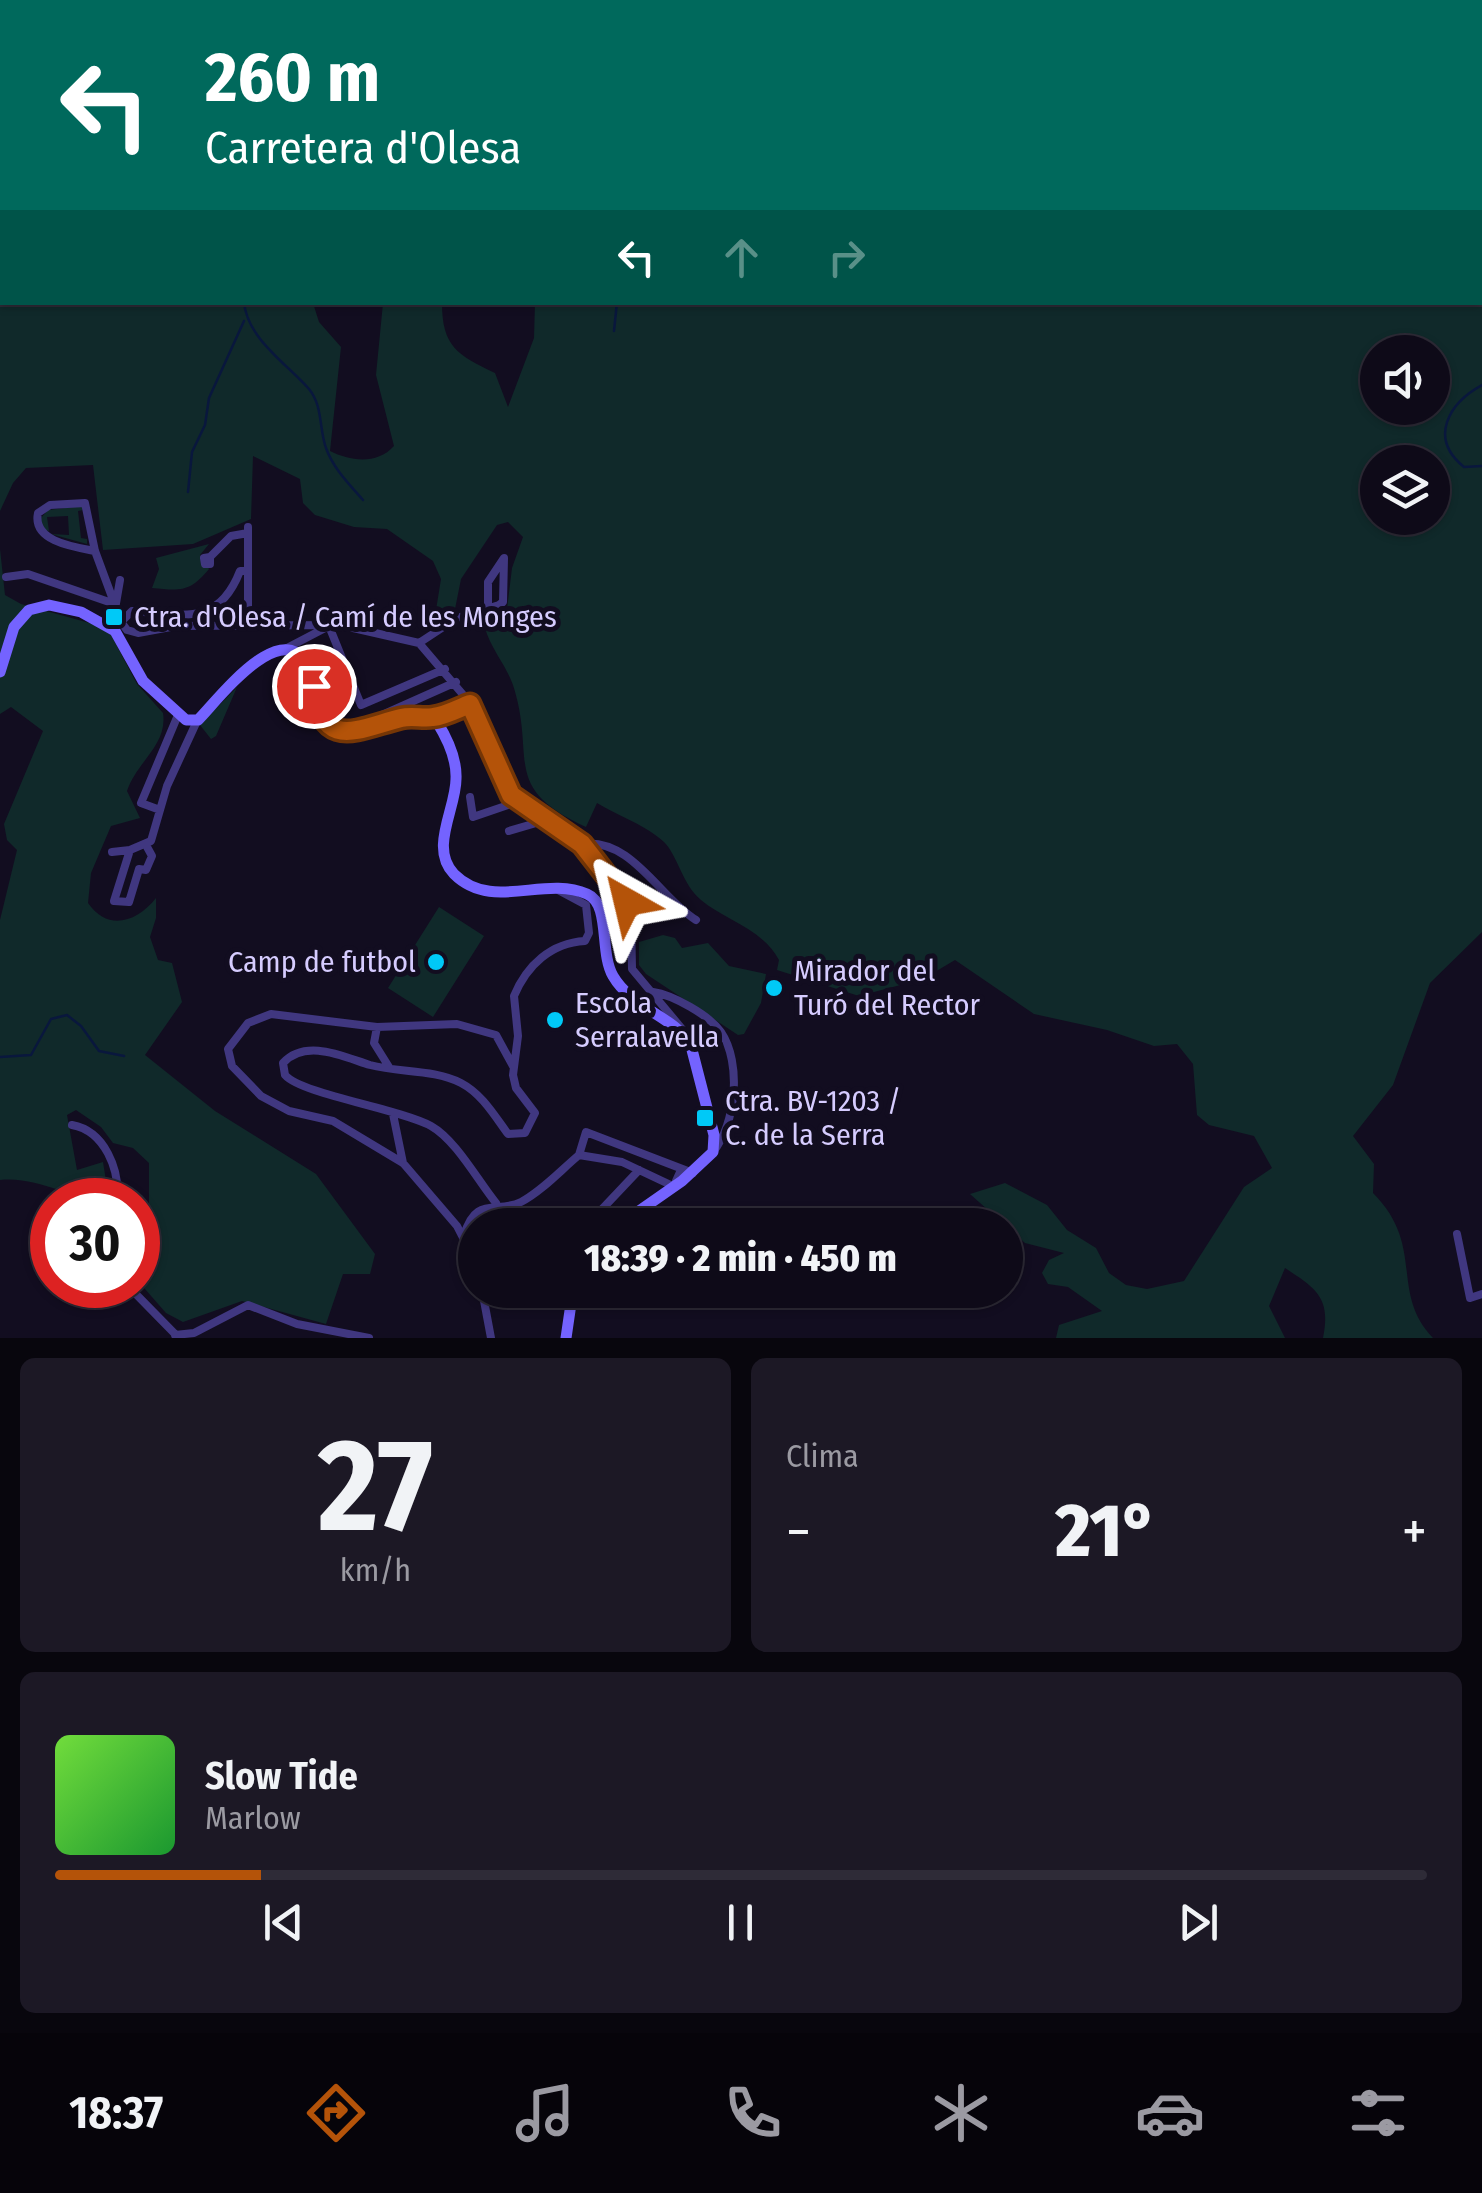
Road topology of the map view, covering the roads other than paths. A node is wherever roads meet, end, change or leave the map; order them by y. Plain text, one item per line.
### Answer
1 (94, 551) junction
2 (210, 557) dead end
3 (246, 571) junction
4 (6, 577) dead end
5 (120, 580) dead end
6 (113, 606) junction
7 (488, 608) junction
8 (121, 622) junction
9 (248, 624) junction
10 (329, 626) junction
11 (122, 642) junction
12 (419, 642) junction
13 (282, 651) junction
14 (445, 669) junction
15 (0, 672) edge
16 (456, 682) junction
17 (470, 704) junction
18 (178, 715) junction
19 (432, 718) junction
20 (197, 721) junction
21 (344, 732) junction
22 (470, 797) dead end
23 (517, 802) junction
24 (160, 810) junction
25 (543, 821) junction
26 (510, 831) dead end
27 (582, 844) junction
28 (146, 845) junction
29 (130, 850) junction
30 (112, 852) dead end
31 (558, 890) junction
32 (696, 920) dead end
33 (652, 992) junction
34 (377, 1027) junction
35 (685, 1035) junction
36 (513, 1066) junction
37 (389, 1067) junction
38 (394, 1114) junction
39 (72, 1125) dead end
40 (713, 1152) junction
41 (579, 1155) junction
42 (403, 1163) junction
43 (639, 1170) junction
44 (687, 1171) junction
45 (117, 1178) edge
46 (671, 1185) junction
47 (614, 1198) junction
48 (496, 1203) junction
49 (488, 1208) edge
50 (604, 1208) edge
51 (628, 1208) edge
52 (639, 1208) edge
53 (458, 1229) edge
54 (1457, 1234) dead end
55 (1482, 1294) edge
56 (149, 1308) edge
57 (485, 1308) edge
58 (570, 1308) edge
59 (176, 1336) edge
60 (193, 1336) edge
61 (369, 1338) edge
62 (491, 1338) edge
63 (566, 1338) edge

1 - 1 street
1 - 6 street
2 - 3 street
3 - 8 street
3 - 9 street
4 - 6 street
5 - 6 street
6 - 8 street
7 - 7 street
7 - 12 street
8 - 9 street
8 - 11 street
9 - 10 street
10 - 12 street
10 - 13 street
10 - 14 street
11 - 15 street
11 - 18 street
12 - 14 street
13 - 20 street
13 - 21 street
14 - 16 street
16 - 17 street
16 - 21 street
17 - 19 street
17 - 23 street
18 - 20 street
18 - 24 street
19 - 21 street
19 - 31 street
20 - 24 street
22 - 23 street
23 - 25 street
24 - 28 street
25 - 26 street
25 - 27 street
27 - 32 street
27 - 33 street
28 - 29 street
28 - 29 street
29 - 30 street
31 - 35 street
31 - 36 street
33 - 35 street
33 - 40 street
34 - 36 street
34 - 37 street
34 - 42 street
35 - 40 street
36 - 37 street
37 - 38 street
38 - 42 street
38 - 48 street
39 - 45 street
40 - 44 street
41 - 43 street
41 - 44 street
41 - 48 street
42 - 53 street
43 - 46 street
43 - 47 street
44 - 46 street
46 - 52 street
47 - 50 street
47 - 51 street
48 - 49 street
54 - 55 street
56 - 59 street
57 - 62 street
58 - 63 street
59 - 60 street
60 - 61 street

